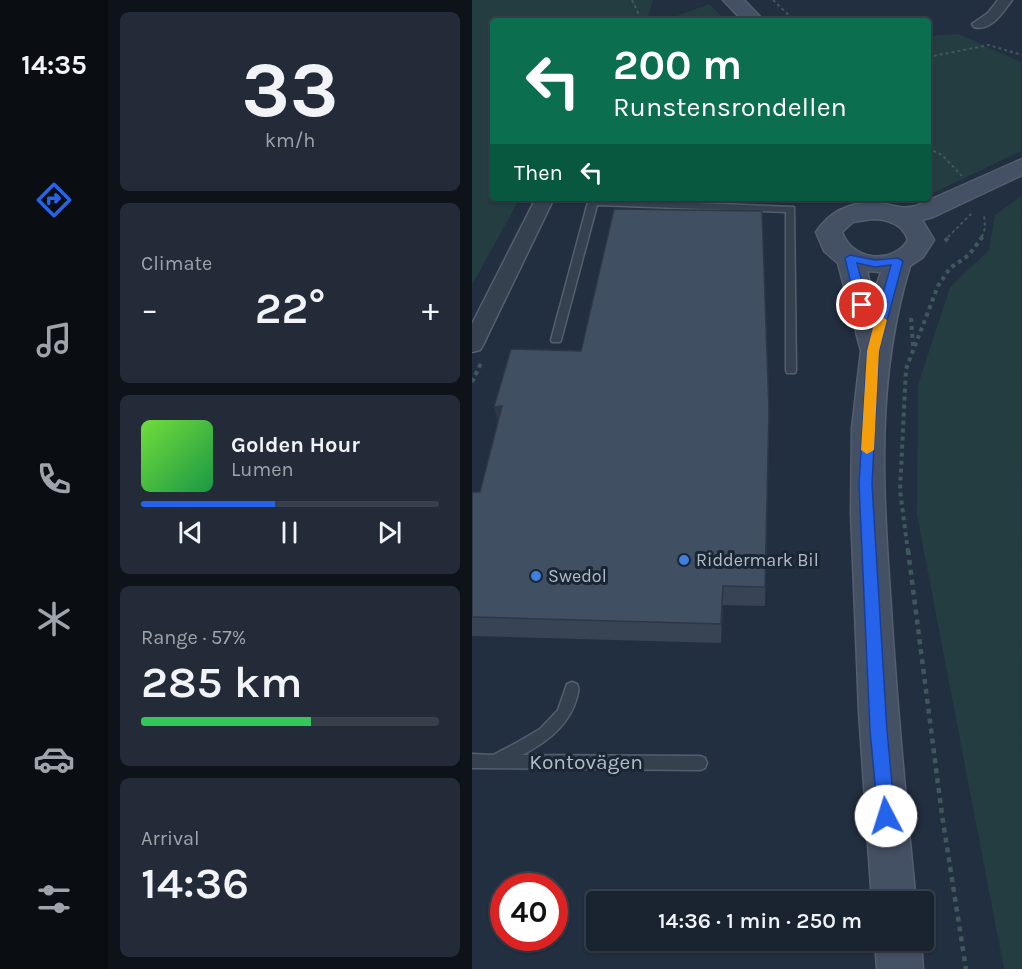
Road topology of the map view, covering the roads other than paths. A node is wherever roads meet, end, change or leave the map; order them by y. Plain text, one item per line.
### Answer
1 (733, 0) edge
2 (1005, 0) edge
3 (751, 18) edge
4 (979, 24) dead end
5 (1012, 171) edge
6 (966, 197) junction
7 (931, 198) edge
8 (544, 201) edge
9 (615, 201) edge
10 (841, 209) edge
11 (890, 209) edge
12 (920, 250) junction
13 (850, 258) junction
14 (556, 340) dead end
15 (472, 345) edge
16 (873, 351) junction
17 (791, 370) dead end
18 (572, 687) dead end
19 (472, 761) edge
20 (493, 761) junction
21 (700, 763) dead end
22 (893, 891) edge
23 (899, 951) edge
24 (900, 969) edge

1 - 3 street
2 - 4 street
5 - 6 street
5 - 12 street
6 - 7 street
6 - 11 street
8 - 15 street
9 - 14 lane
9 - 17 lane
10 - 11 street
10 - 13 street
11 - 12 street
12 - 13 street
12 - 16 street
13 - 16 street
16 - 22 street
18 - 20 lane
19 - 20 lane, Kontovägen
20 - 21 lane, Kontovägen
23 - 24 street

